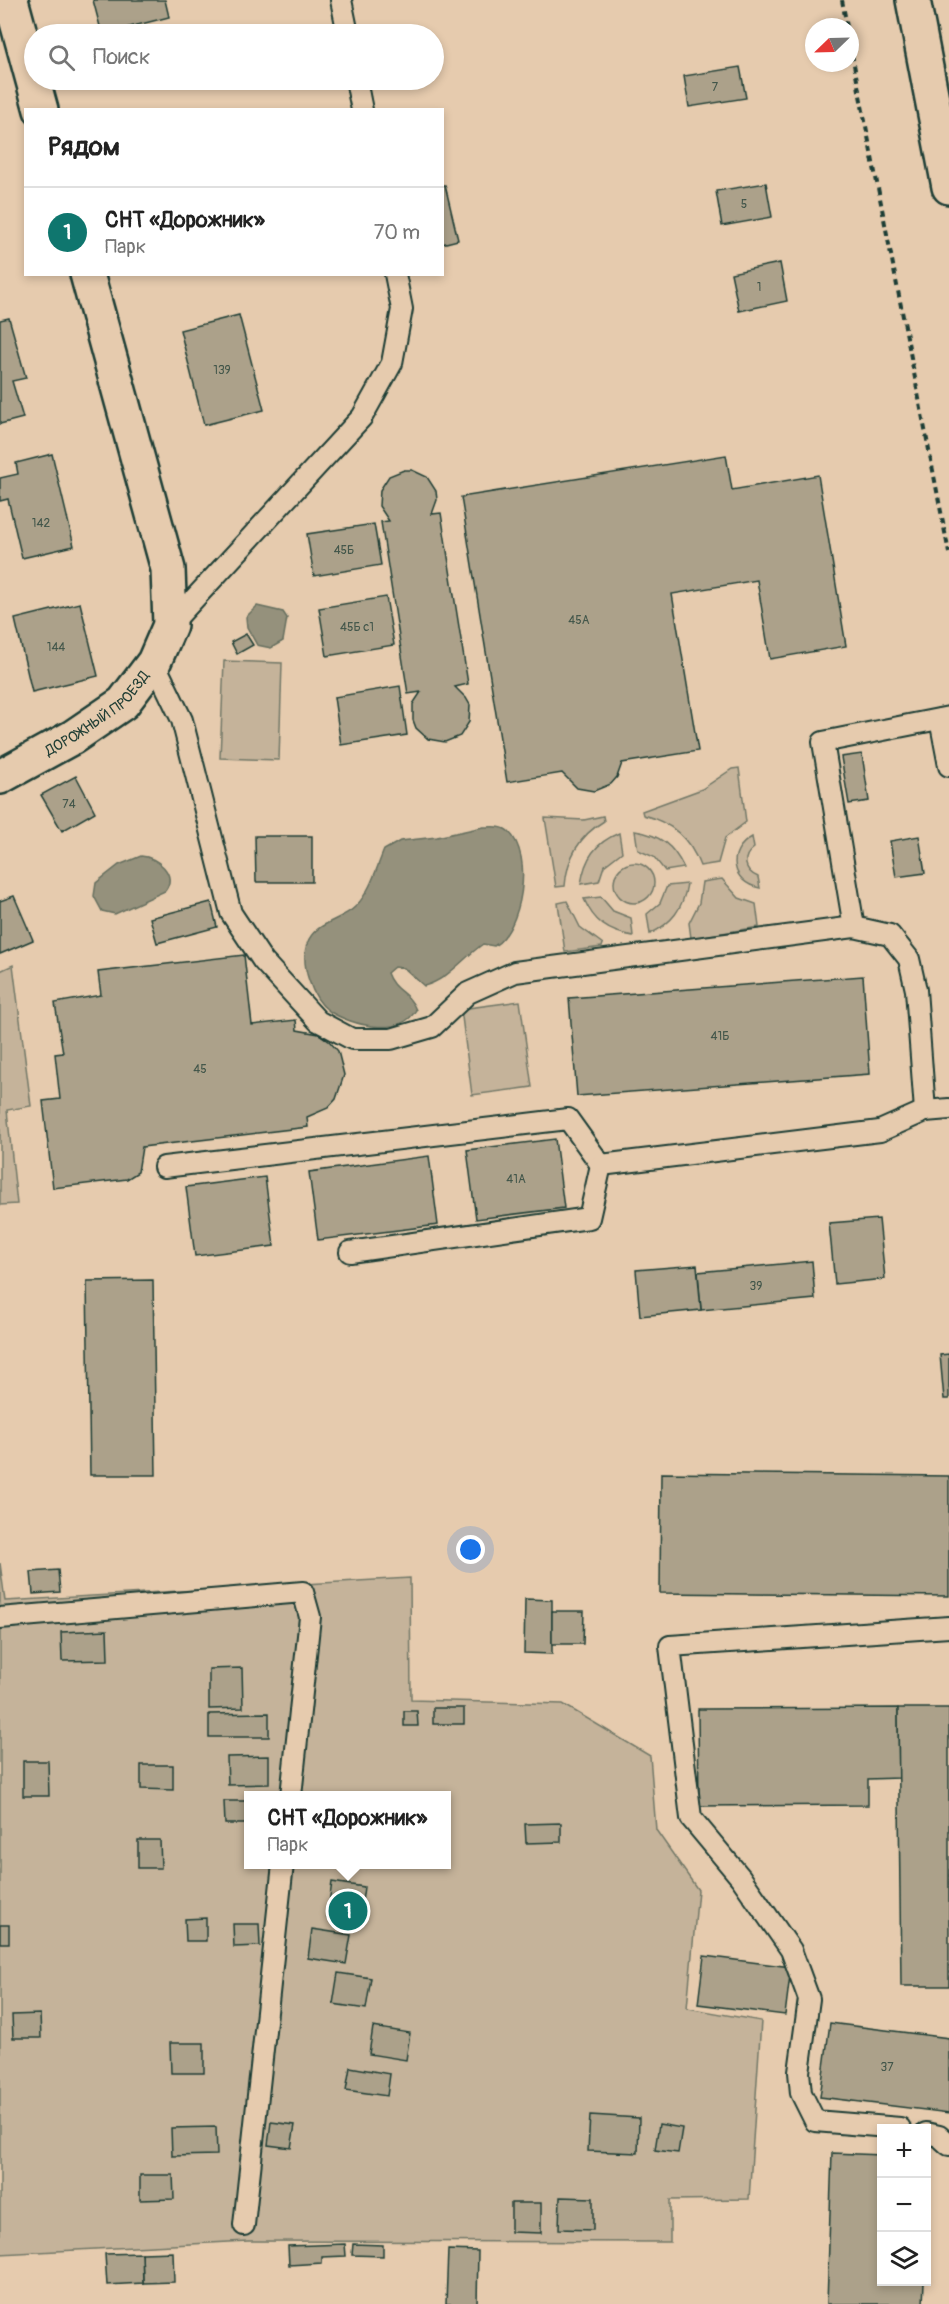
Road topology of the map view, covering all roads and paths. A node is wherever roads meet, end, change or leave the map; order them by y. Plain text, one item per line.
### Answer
1 (11, 0) edge
2 (341, 0) edge
3 (842, 0) edge
4 (913, 0) edge
5 (845, 18) edge
6 (346, 24) edge
7 (24, 48) edge
8 (855, 72) edge
9 (36, 90) edge
10 (358, 90) edge
11 (40, 108) edge
12 (362, 108) edge
13 (949, 187) edge
14 (88, 276) edge
15 (395, 276) edge
16 (949, 553) edge
17 (170, 625) junction
18 (154, 662) junction
19 (945, 718) edge
20 (949, 766) edge
21 (0, 777) edge
22 (854, 927) junction
23 (949, 1109) edge
24 (925, 1112) junction
25 (601, 1165) junction
26 (164, 1167) dead end
27 (350, 1252) dead end
28 (0, 1618) edge
29 (949, 1627) edge
30 (292, 1791) edge
31 (282, 1869) edge
32 (877, 2126) edge
33 (931, 2134) edge
34 (949, 2145) edge
35 (244, 2225) dead end

1 - 7 street
2 - 6 lane
3 - 5 path
4 - 13 street
8 - 16 path
9 - 11 street
10 - 12 lane
14 - 17 street
15 - 17 lane
17 - 18 street, ДОРОЖНЫЙ ПРОЕЗД
18 - 21 street, ДОРОЖНЫЙ ПРОЕЗД
18 - 22 lane
19 - 20 lane
19 - 22 lane
22 - 24 lane
23 - 24 lane
24 - 25 lane
25 - 26 lane
25 - 27 lane
28 - 30 lane
29 - 32 lane
31 - 35 lane
33 - 34 lane

